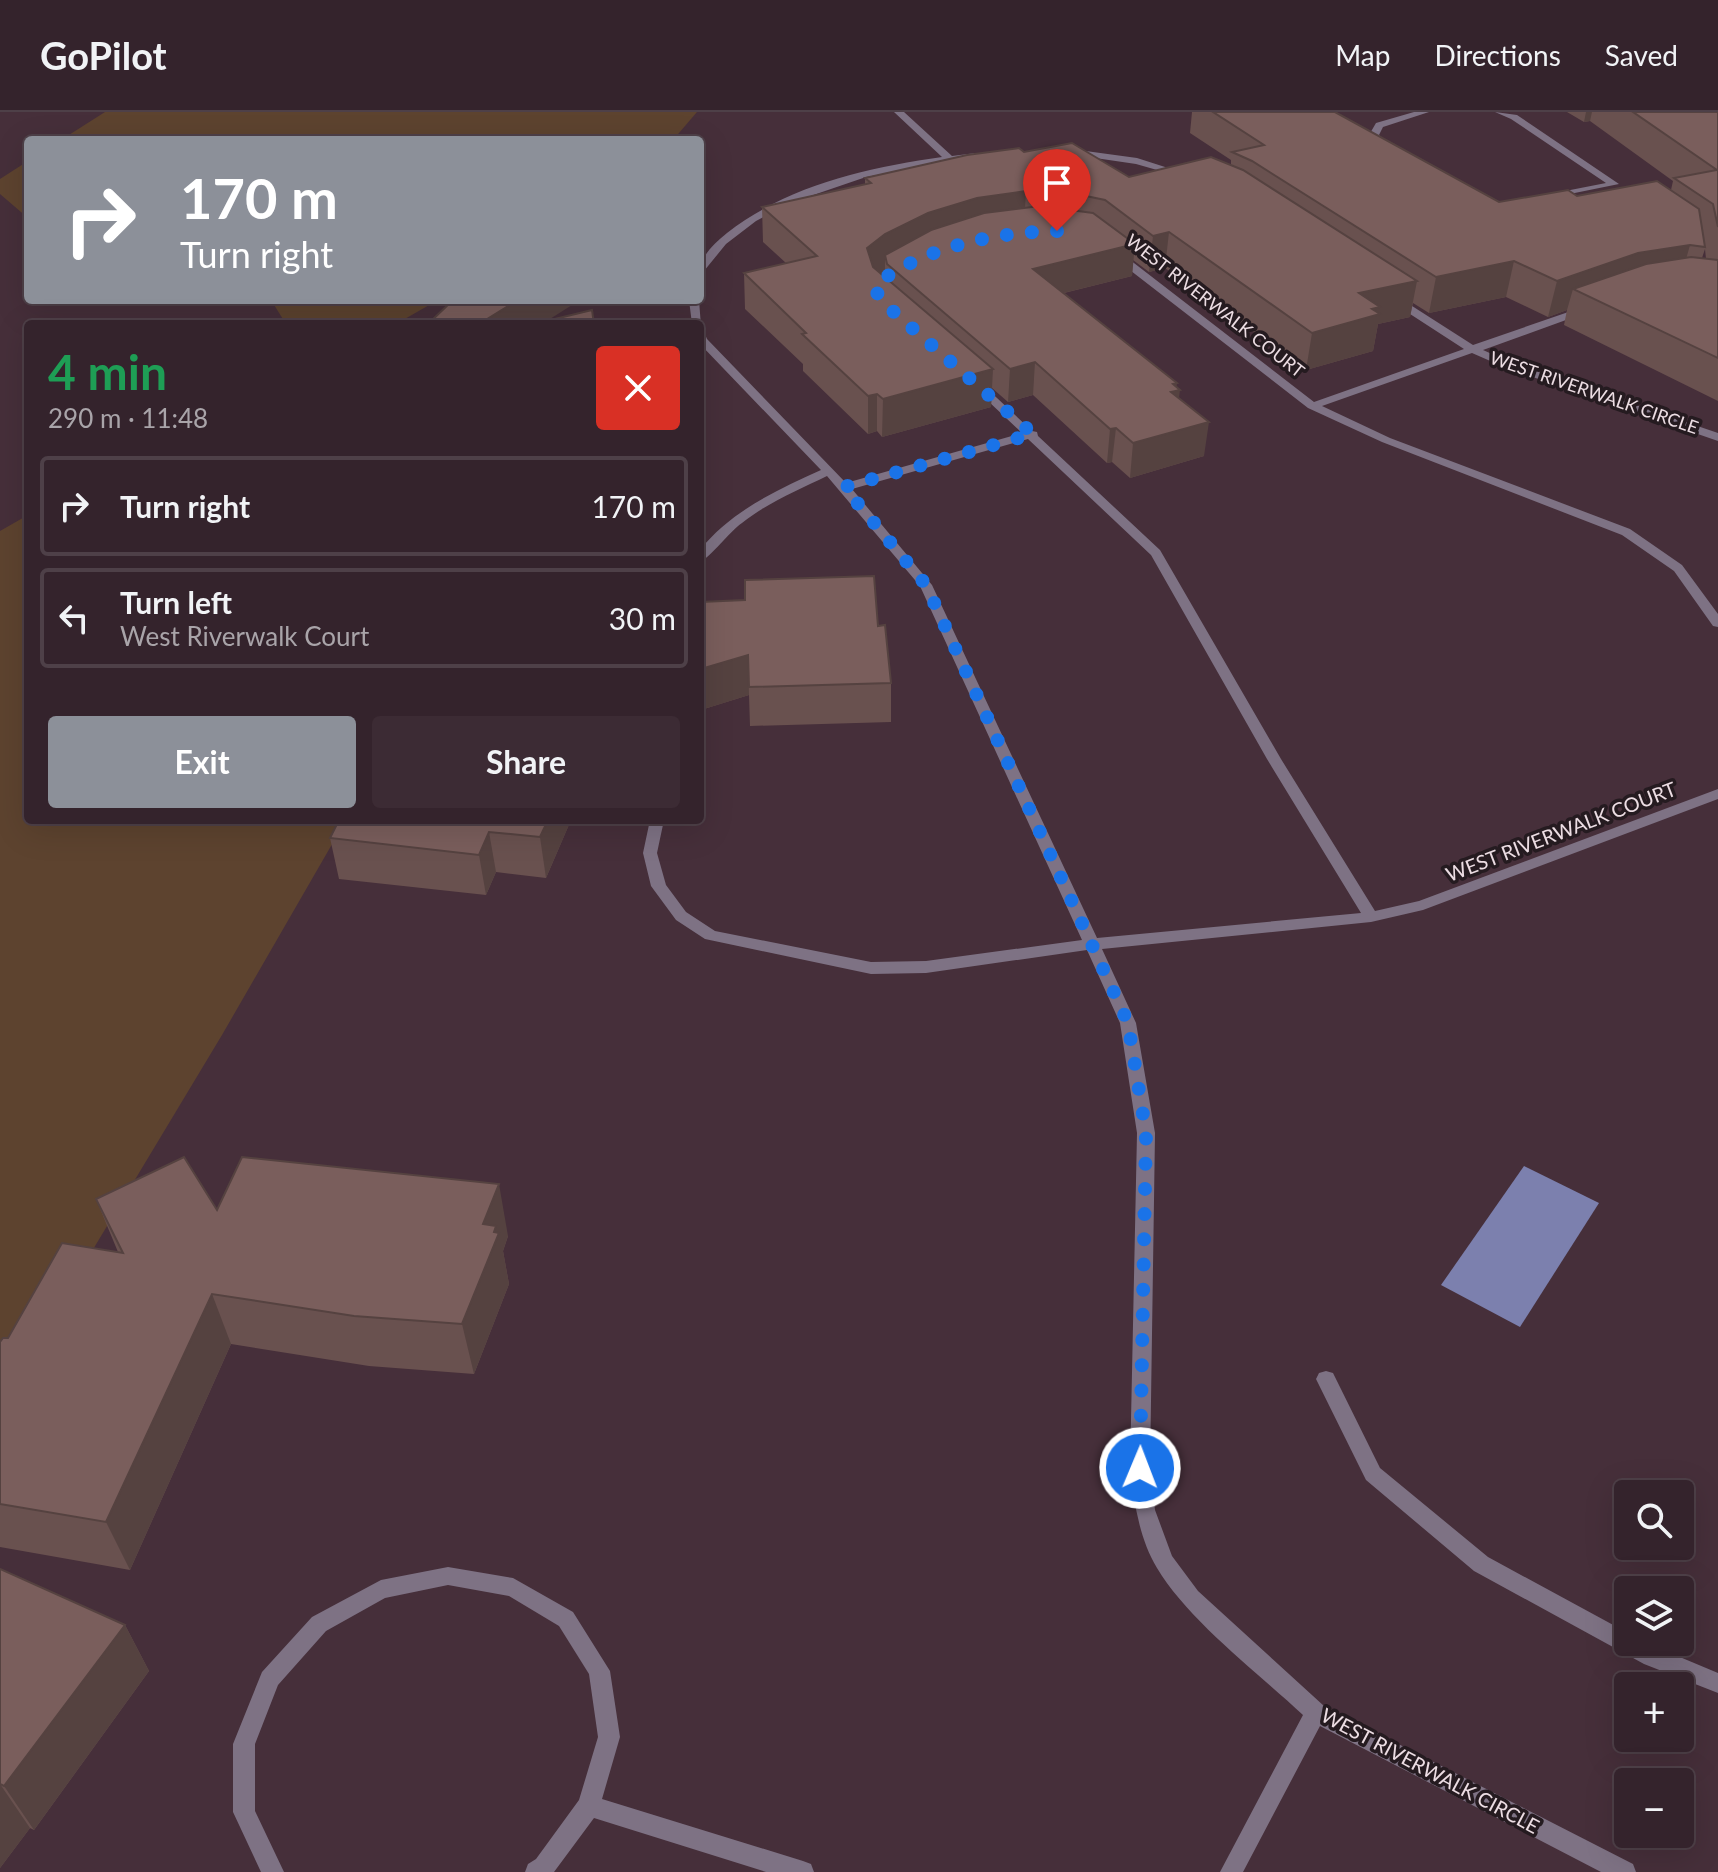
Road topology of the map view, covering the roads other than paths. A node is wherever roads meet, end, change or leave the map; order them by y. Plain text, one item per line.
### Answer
1 (899, 112) edge
2 (1424, 112) edge
3 (1500, 112) edge
4 (1062, 152) edge
5 (1397, 154) edge
6 (990, 155) edge
7 (949, 158) junction
8 (1196, 178) edge
9 (1614, 184) junction
10 (1627, 193) edge
11 (1545, 197) edge
12 (1109, 249) edge
13 (704, 264) edge
14 (1390, 296) edge
15 (1604, 304) edge
16 (704, 338) edge
17 (1470, 348) junction
18 (962, 372) edge
19 (1312, 406) junction
20 (1033, 434) junction
21 (1718, 437) edge
22 (828, 471) junction
23 (844, 487) junction
24 (704, 552) edge
25 (1718, 623) edge
26 (1718, 794) edge
27 (656, 824) edge
28 (1371, 917) junction
29 (1094, 944) junction
30 (1326, 1379) dead end
31 (1718, 1683) edge
32 (1316, 1713) junction
33 (589, 1806) junction
34 (273, 1872) edge
35 (536, 1872) edge
36 (803, 1872) edge
37 (1231, 1872) edge
38 (1625, 1872) edge

1 - 7 street
2 - 5 street
3 - 9 street
4 - 8 street
6 - 7 street
7 - 13 street
9 - 10 street
9 - 11 street
12 - 19 street, WEST RIVERWALK COURT
14 - 17 street, WEST RIVERWALK CIRCLE
15 - 17 street, WEST RIVERWALK CIRCLE
16 - 22 street, WEST RIVERWALK CIRCLE
17 - 19 street
17 - 21 street, WEST RIVERWALK CIRCLE
18 - 20 street
19 - 25 street, WEST RIVERWALK COURT
20 - 23 street
20 - 28 street
22 - 23 street, WEST RIVERWALK CIRCLE
22 - 24 street
23 - 29 street, WEST RIVERWALK CIRCLE
26 - 28 street, WEST RIVERWALK COURT
27 - 29 street, WEST RIVERWALK COURT
28 - 29 street, WEST RIVERWALK COURT
29 - 32 street, WEST RIVERWALK CIRCLE
30 - 31 street
32 - 37 street
32 - 38 street, WEST RIVERWALK CIRCLE
33 - 34 street
33 - 35 street
33 - 36 street

